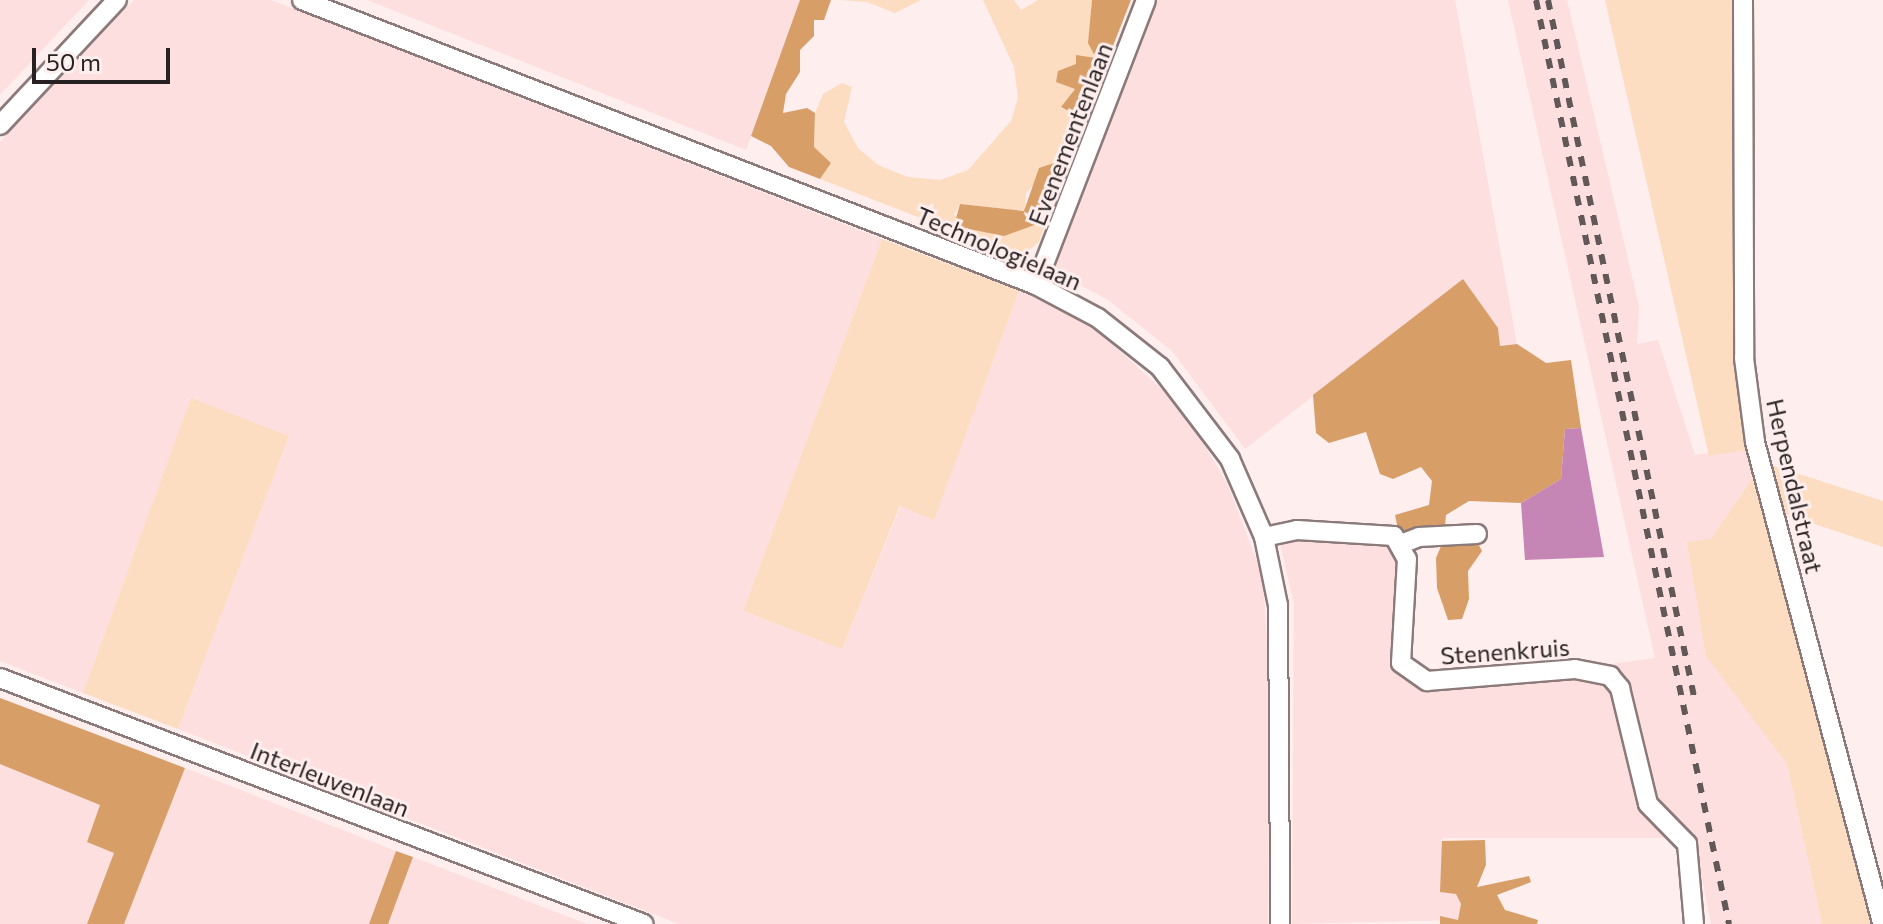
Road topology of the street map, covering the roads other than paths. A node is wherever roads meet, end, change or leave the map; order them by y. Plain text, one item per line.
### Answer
1 (117, 0) edge
2 (302, 0) edge
3 (1146, 0) edge
4 (1743, 0) edge
5 (0, 125) edge
6 (1036, 285) junction
7 (1477, 534) dead end
8 (1264, 537) junction
9 (1401, 544) junction
10 (0, 678) edge
11 (644, 924) edge
12 (1280, 924) edge
13 (1694, 924) edge
14 (1882, 924) edge

1 - 5 street
2 - 6 street, Technologielaan
3 - 6 street, Evenementenlaan
4 - 14 street, Herpendalstraat
6 - 8 street, Technologielaan
7 - 9 street
8 - 9 street
8 - 12 street, Technologielaan
9 - 13 street, Stenenkruis
10 - 11 street, Interleuvenlaan

